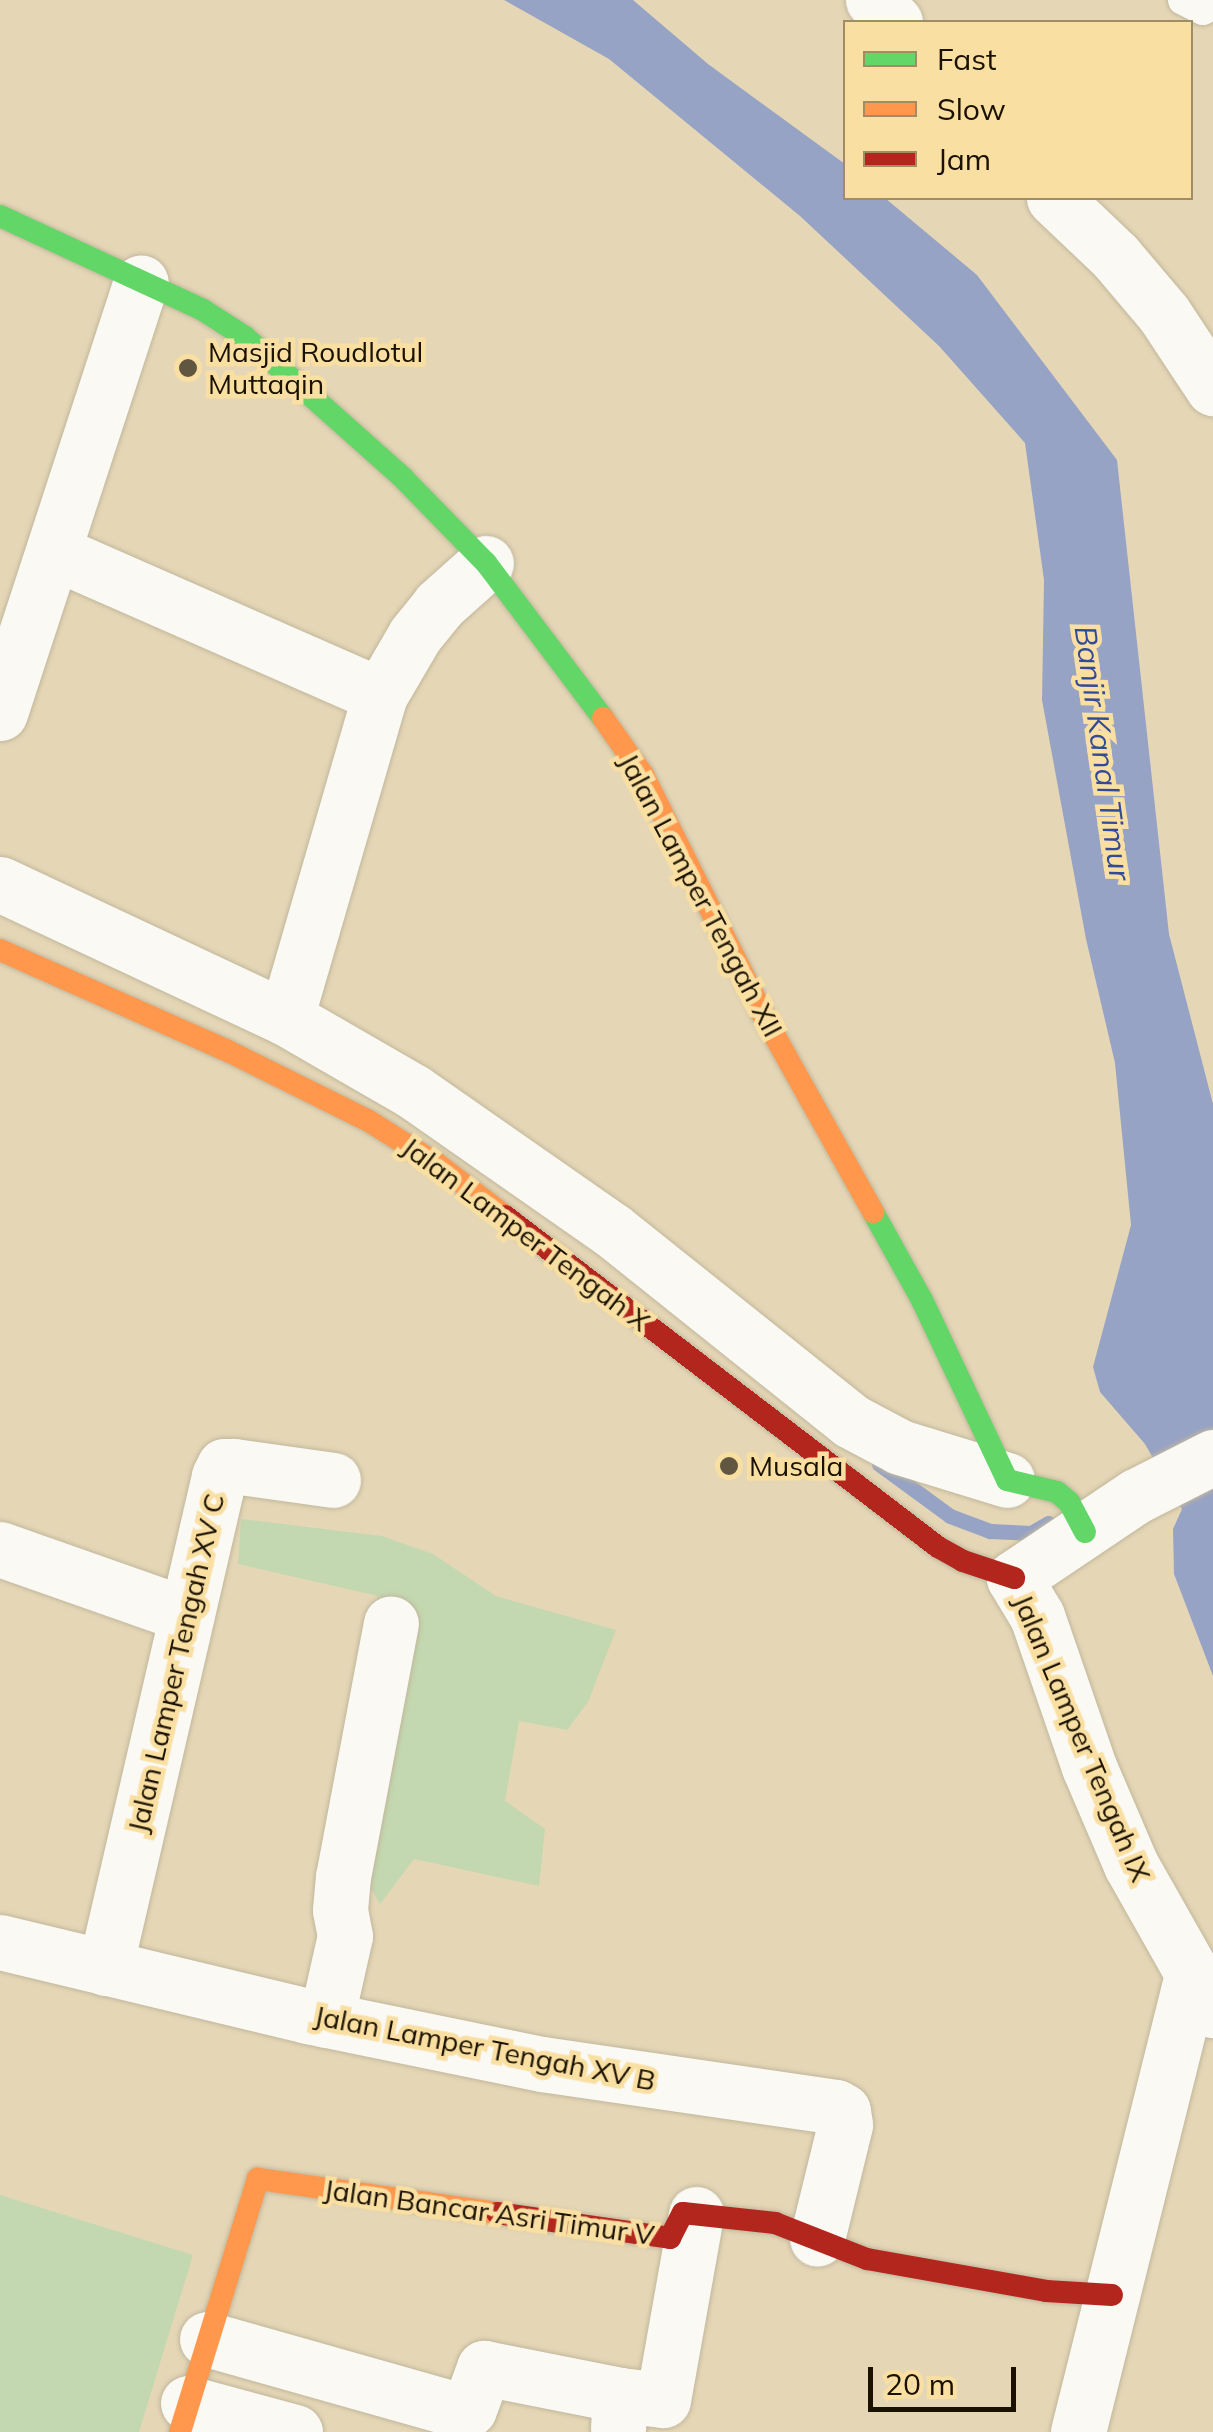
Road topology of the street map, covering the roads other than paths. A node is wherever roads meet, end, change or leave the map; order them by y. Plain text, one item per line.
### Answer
1 (873, 0) edge
2 (1183, 0) edge
3 (1213, 5) edge
4 (893, 20) edge
5 (1056, 200) edge
6 (0, 216) edge
7 (141, 282) junction
8 (1213, 388) edge
9 (54, 552) junction
10 (486, 563) junction
11 (380, 695) junction
12 (0, 714) edge
13 (0, 884) edge
14 (0, 950) edge
15 (286, 1018) junction
16 (1213, 1458) edge
17 (333, 1480) dead end
18 (1007, 1480) junction
19 (1079, 1520) junction
20 (0, 1549) edge
21 (1014, 1578) junction
22 (187, 1615) junction
23 (391, 1624) dead end
24 (0, 1942) edge
25 (105, 1968) junction
26 (1203, 1991) edge
27 (326, 2020) junction
28 (696, 2214) junction
29 (816, 2239) junction
30 (1112, 2296) junction
31 (207, 2339) junction
32 (619, 2414) edge
33 (184, 2417) edge
34 (296, 2432) edge
35 (1078, 2432) edge

1 - 4 street
2 - 3 lane
5 - 8 street
6 - 7 street, Jalan Lamper Tengah XII
7 - 9 street
7 - 10 street, Jalan Lamper Tengah XII
9 - 11 street
9 - 12 street
10 - 11 street
10 - 18 street, Jalan Lamper Tengah XII
11 - 15 street
13 - 15 street, Jalan Lamper Tengah X
14 - 21 street, Jalan Lamper Tengah X
15 - 18 street, Jalan Lamper Tengah X
16 - 19 street, Jalan Lamper Tengah IX
17 - 22 street, Jalan Lamper Tengah XV C
18 - 19 street
19 - 21 street, Jalan Lamper Tengah IX
20 - 22 street
21 - 26 street, Jalan Lamper Tengah IX
22 - 25 street, Jalan Lamper Tengah XV C
23 - 27 street
24 - 25 street, Jalan Lamper Tengah XV B
25 - 27 street, Jalan Lamper Tengah XV B
26 - 30 street, Jalan Lamper Tengah IX
27 - 29 street, Jalan Lamper Tengah XV B
28 - 29 street, Jalan Bancar Asri Timur V
28 - 31 street, Jalan Bancar Asri Timur V
28 - 32 street
29 - 30 street, Jalan Bancar Asri Timur V
30 - 35 street, Jalan Lamper Tengah IX
31 - 32 street
31 - 33 street
33 - 34 street

